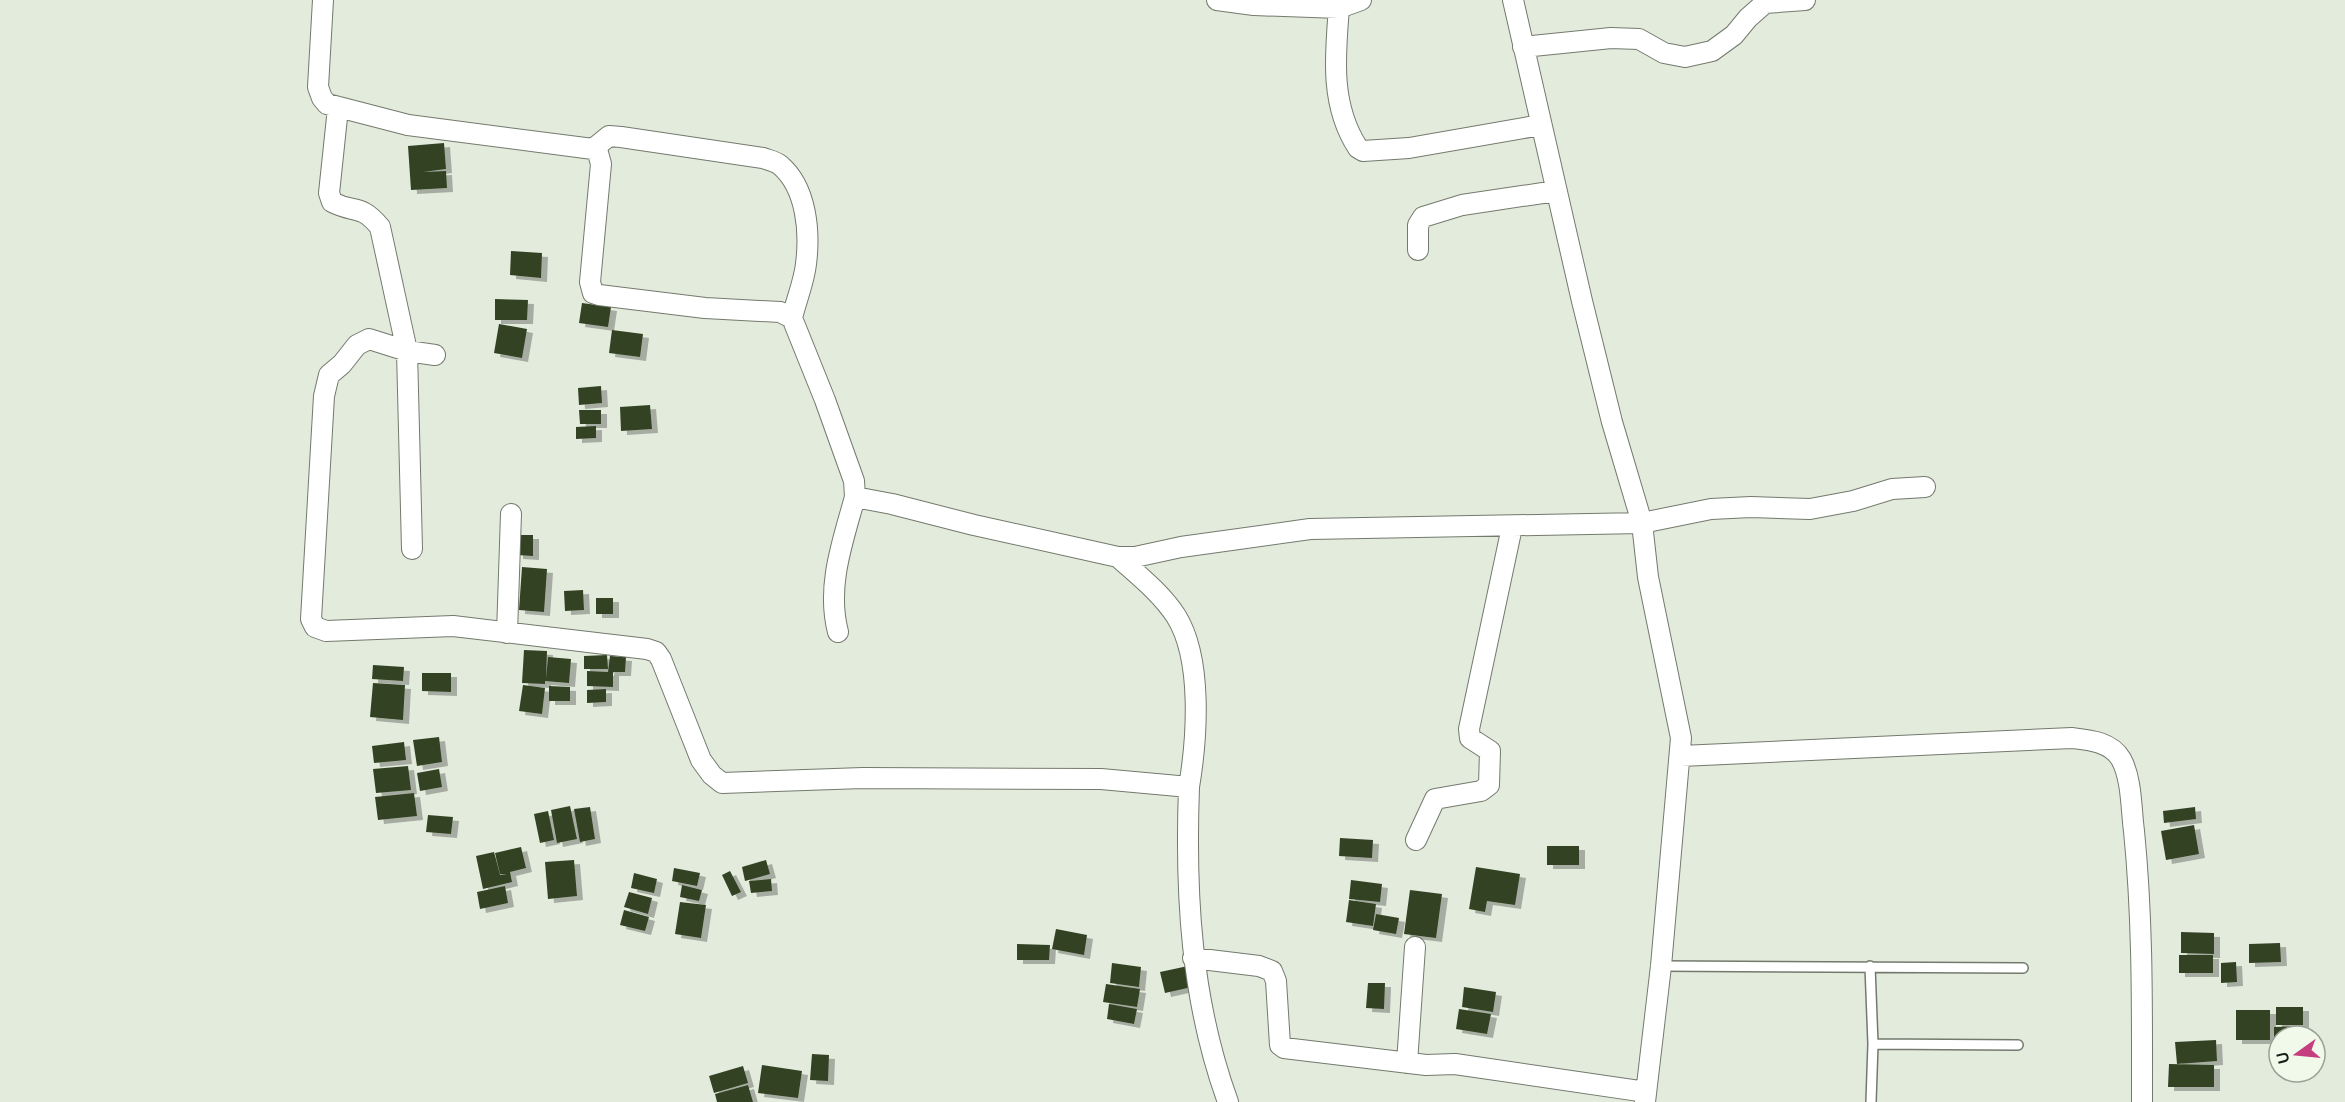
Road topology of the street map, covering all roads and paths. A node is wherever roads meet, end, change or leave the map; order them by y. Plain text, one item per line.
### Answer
1 (323, 0) edge
2 (1217, 0) edge
3 (1361, 0) edge
4 (1513, 0) edge
5 (1805, 0) edge
6 (1339, 8) junction
7 (1522, 47) junction
8 (338, 108) junction
9 (1541, 125) junction
10 (593, 149) junction
11 (1556, 191) junction
12 (1418, 250) dead end
13 (792, 318) junction
14 (407, 351) junction
15 (435, 355) dead end
16 (1925, 487) dead end
17 (855, 497) junction
18 (511, 514) dead end
19 (1642, 523) junction
20 (1512, 527) junction
21 (412, 549) dead end
22 (1118, 557) junction
23 (838, 632) dead end
24 (507, 633) junction
25 (1681, 756) junction
26 (1189, 787) junction
27 (1416, 840) dead end
28 (1415, 947) dead end
29 (1193, 958) junction
30 (1661, 966) junction
31 (1870, 966) junction
32 (2023, 968) dead end
33 (1874, 1044) junction
34 (2018, 1045) dead end
35 (1407, 1063) junction
36 (1646, 1097) edge
37 (1228, 1102) edge
38 (1871, 1102) edge
39 (2142, 1102) edge

1 - 8 street
2 - 6 street
3 - 6 street
4 - 7 street
5 - 7 street
6 - 9 street
7 - 9 street
8 - 10 street
8 - 14 street
9 - 11 street
10 - 13 street
10 - 13 street
11 - 12 street
11 - 19 street
13 - 17 street
14 - 15 street
14 - 21 street
14 - 24 street
16 - 19 street
17 - 22 street
17 - 23 street
18 - 24 street
19 - 20 street
19 - 25 street
20 - 22 street
20 - 27 street
22 - 26 street
24 - 26 street
25 - 30 street
25 - 39 street
26 - 29 street
28 - 35 street
29 - 35 street
29 - 37 street
30 - 31 lane
30 - 36 street
31 - 32 lane
31 - 33 lane
33 - 34 lane
33 - 38 lane
35 - 36 street

